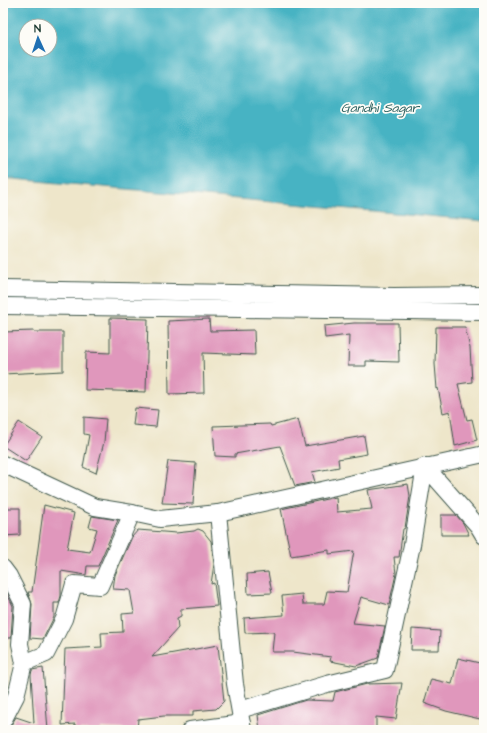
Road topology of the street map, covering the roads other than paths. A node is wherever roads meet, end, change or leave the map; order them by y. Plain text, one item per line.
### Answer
1 (3, 289) edge
2 (484, 296) edge
3 (3, 306) edge
4 (484, 312) edge
5 (484, 454) edge
6 (3, 465) edge
7 (425, 466) junction
8 (132, 513) junction
9 (218, 513) junction
10 (484, 536) edge
11 (3, 568) edge
12 (24, 663) junction
13 (3, 721) edge
14 (242, 721) edge
15 (190, 730) edge

1 - 2 street
3 - 4 street
5 - 7 street
6 - 8 street
7 - 9 street
7 - 10 street
7 - 14 street
8 - 9 street
8 - 12 street
9 - 14 street
11 - 12 street
12 - 13 street
14 - 15 street

